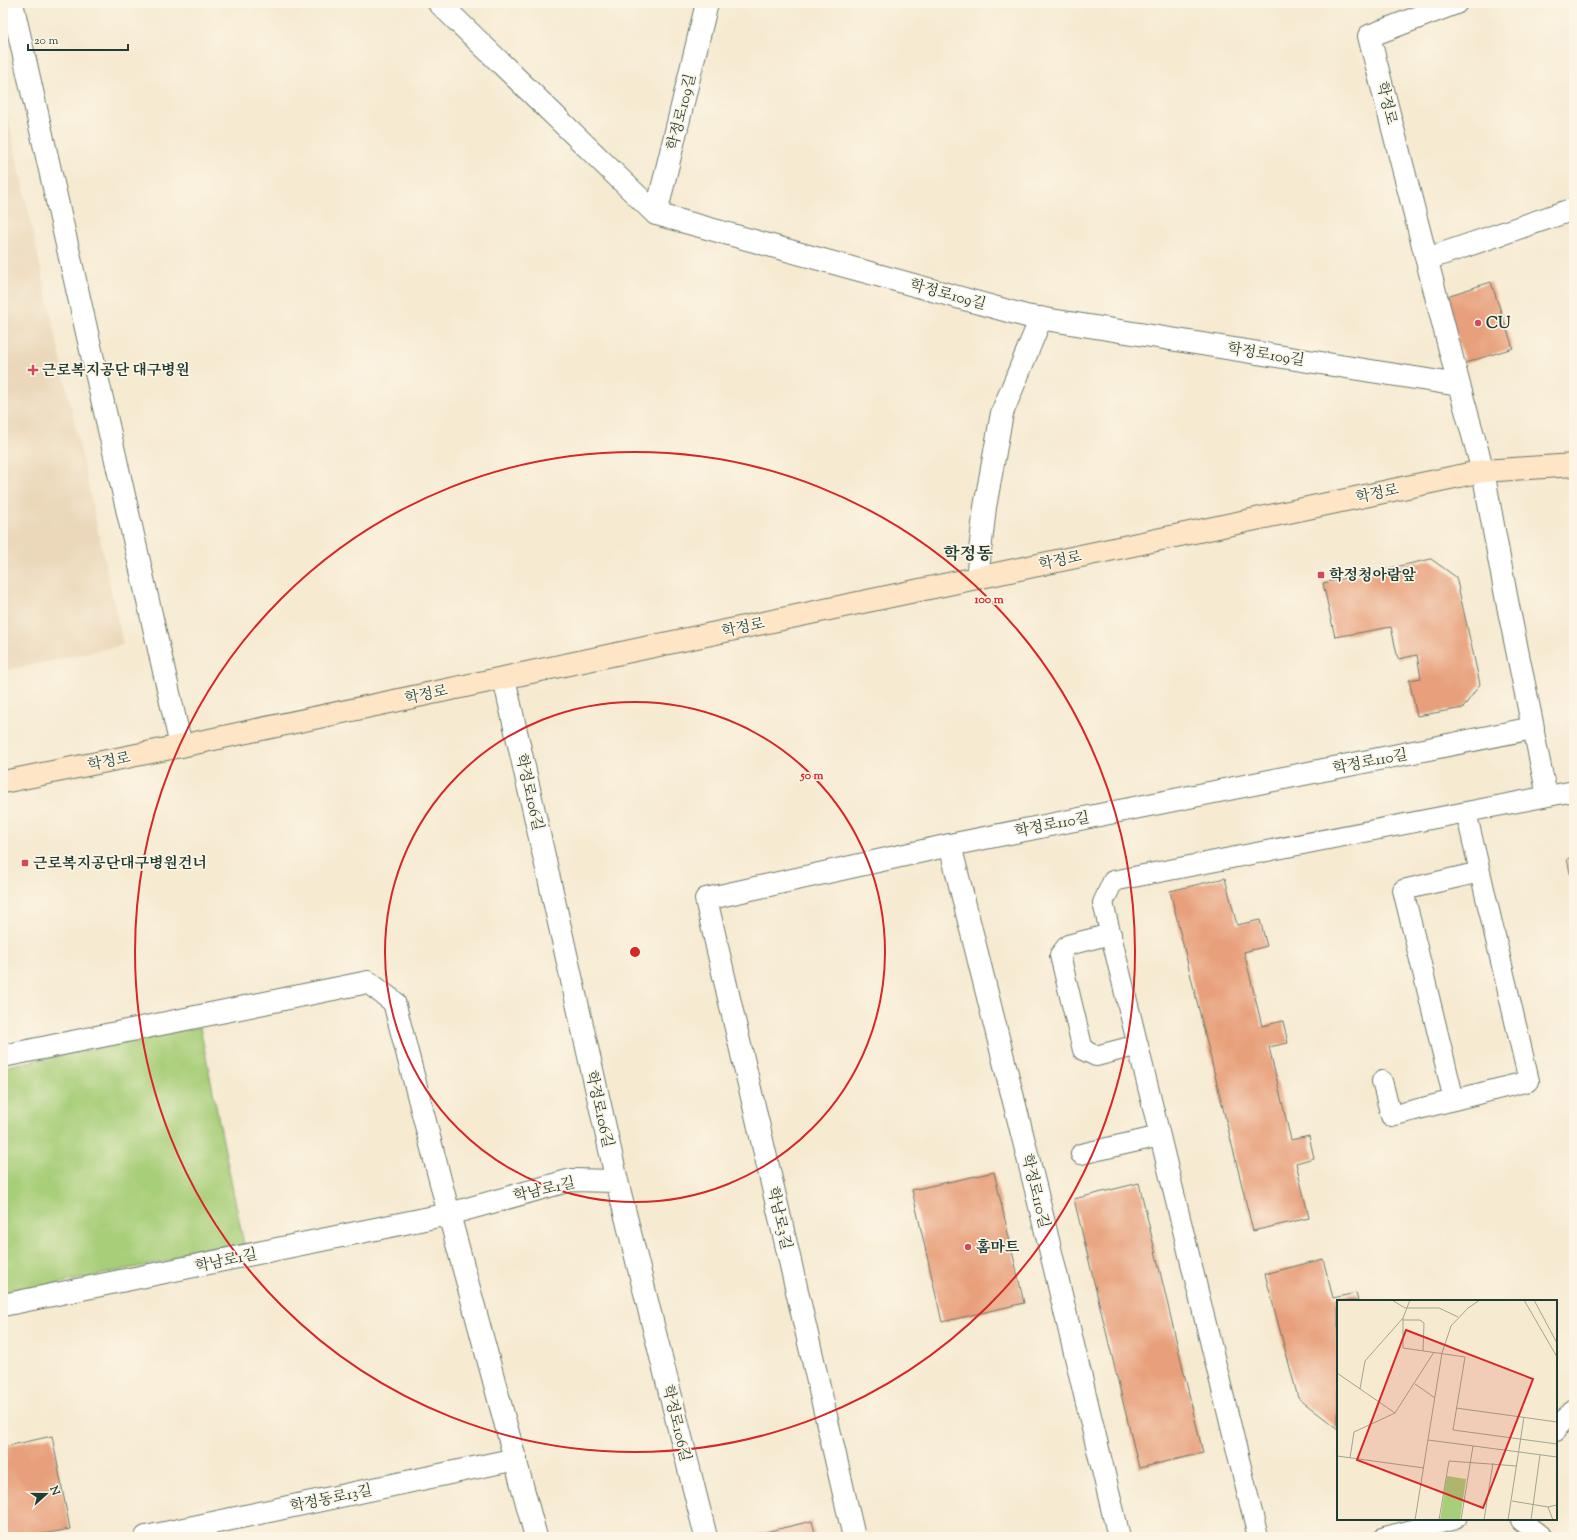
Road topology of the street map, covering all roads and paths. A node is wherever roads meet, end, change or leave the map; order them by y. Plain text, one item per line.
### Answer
1 (12, 3) edge
2 (439, 3) edge
3 (707, 3) edge
4 (1456, 3) edge
5 (1574, 209) edge
6 (656, 214) junction
7 (1427, 260) junction
8 (1040, 318) junction
9 (1459, 385) junction
10 (1574, 465) edge
11 (1483, 471) junction
12 (977, 578) junction
13 (504, 678) junction
14 (1533, 728) junction
15 (181, 746) junction
16 (3, 782) edge
17 (1574, 791) edge
18 (1547, 796) junction
19 (1466, 812) junction
20 (950, 845) junction
21 (1480, 872) junction
22 (706, 899) joint
23 (1111, 934) junction
24 (1138, 1045) junction
25 (3, 1056) edge
26 (1382, 1081) dead end
27 (1454, 1100) junction
28 (1160, 1136) junction
29 (1082, 1154) dead end
30 (617, 1181) junction
31 (449, 1214) junction
32 (3, 1305) edge
33 (1574, 1409) edge
34 (1557, 1430) edge
35 (516, 1459) junction
36 (1452, 1520) edge
37 (1521, 1520) edge
38 (146, 1537) edge
39 (536, 1537) edge
40 (706, 1537) edge
41 (854, 1537) edge
42 (1119, 1537) edge
43 (1258, 1537) edge
44 (1385, 1537) edge
45 (1543, 1537) edge

1 - 15 street
2 - 6 street
3 - 6 street, 학정로109길
4 - 7 street, 학정로
5 - 7 street
6 - 8 street, 학정로109길
7 - 9 street, 학정로
8 - 9 street, 학정로109길
8 - 12 street
9 - 11 street, 학정로
10 - 11 main road, 학정로
11 - 12 main road, 학정로
11 - 14 street
12 - 13 main road, 학정로
13 - 15 main road, 학정로
13 - 30 street, 학정로106길
14 - 18 lane
14 - 20 street, 학정로110길
15 - 16 main road, 학정로
17 - 18 lane
18 - 19 lane
19 - 21 lane
19 - 23 lane
20 - 22 street, 학정로110길
20 - 42 street, 학정로110길
21 - 27 lane
21 - 27 lane
22 - 41 street, 학남로3길
23 - 24 lane
23 - 24 lane
24 - 28 lane
25 - 31 street
26 - 27 lane
28 - 29 lane
28 - 43 lane
30 - 31 street, 학남로1길
30 - 40 street, 학정로106길
31 - 32 street, 학남로1길
31 - 35 street
33 - 34 lane
35 - 38 street, 학정동로13길
35 - 39 street
36 - 44 lane
37 - 45 lane

